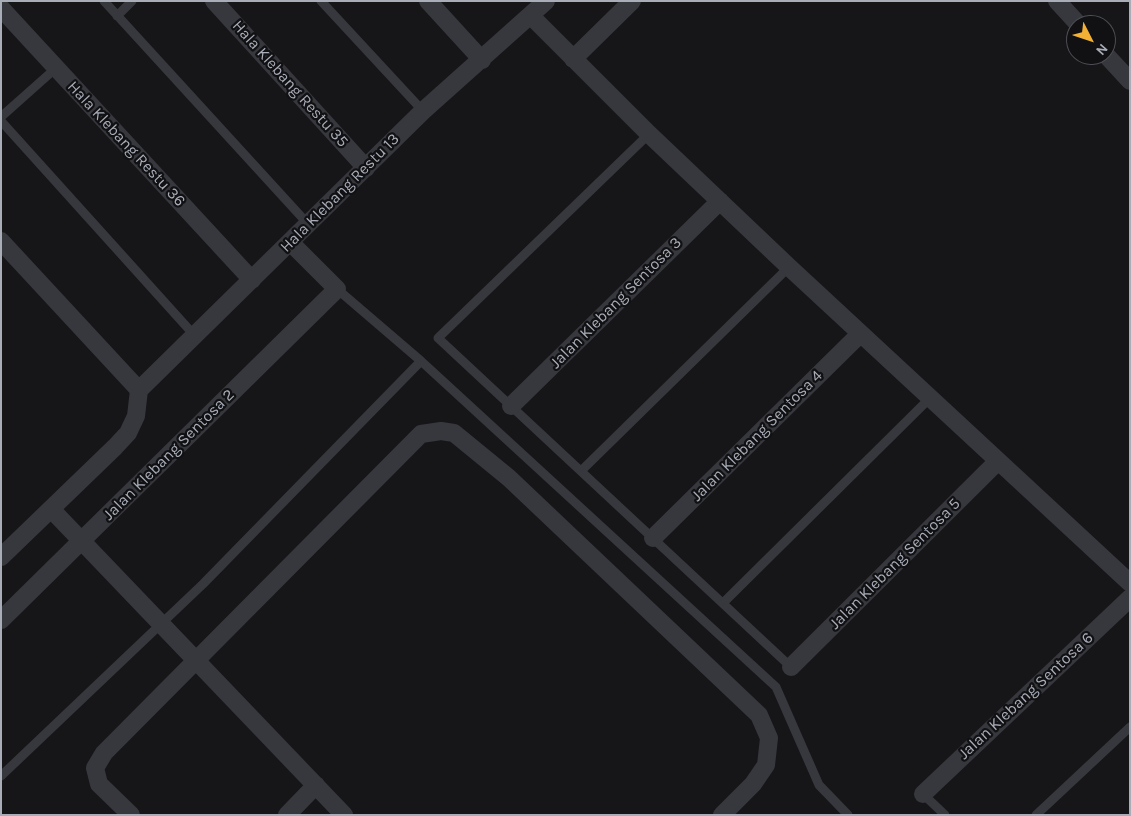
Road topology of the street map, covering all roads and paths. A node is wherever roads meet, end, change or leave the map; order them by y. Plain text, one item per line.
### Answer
1 (104, 1) edge
2 (132, 1) edge
3 (214, 1) edge
4 (321, 1) edge
5 (428, 1) edge
6 (546, 1) edge
7 (632, 1) edge
8 (1057, 1) edge
9 (1, 8) edge
10 (1070, 15) edge
11 (117, 16) junction
12 (531, 16) junction
13 (573, 59) junction
14 (482, 60) junction
15 (1116, 63) edge
16 (56, 68) junction
17 (1127, 71) edge
18 (423, 112) junction
19 (1, 117) edge
20 (1, 121) edge
21 (649, 134) junction
22 (366, 168) junction
23 (720, 200) junction
24 (308, 224) junction
25 (1, 241) edge
26 (291, 243) junction
27 (789, 267) junction
28 (252, 280) junction
29 (337, 289) junction
30 (860, 334) junction
31 (195, 336) junction
32 (421, 361) junction
33 (139, 390) junction
34 (930, 398) junction
35 (512, 406) junction
36 (998, 461) junction
37 (582, 471) junction
38 (51, 509) junction
39 (653, 538) junction
40 (81, 541) junction
41 (1, 557) edge
42 (1130, 583) edge
43 (1130, 598) edge
44 (723, 604) junction
45 (1, 620) edge
46 (162, 624) junction
47 (196, 660) junction
48 (791, 667) joint
49 (1130, 727) edge
50 (1, 776) edge
51 (316, 785) junction
52 (923, 794) joint
53 (131, 815) edge
54 (287, 815) edge
55 (344, 815) edge
56 (722, 815) edge
57 (848, 815) edge
58 (945, 815) edge
59 (1036, 815) edge

1 - 11 lane
2 - 11 lane
3 - 22 street, Hala Klebang Restu 35
4 - 18 lane
5 - 14 street
6 - 12 street, Hala Klebang Restu 13
7 - 13 street
8 - 10 street
9 - 16 street, Hala Klebang Restu 36
11 - 24 lane
12 - 13 street
12 - 14 street, Hala Klebang Restu 13
13 - 21 street
14 - 18 street, Hala Klebang Restu 13
15 - 17 street
16 - 19 lane
16 - 28 street, Hala Klebang Restu 36
18 - 22 street, Hala Klebang Restu 13
20 - 31 lane
21 - 23 street
21 - 35 lane
22 - 24 street, Hala Klebang Restu 13
23 - 27 street
23 - 35 street, Jalan Klebang Sentosa 3
24 - 26 street, Hala Klebang Restu 13
25 - 33 street
26 - 28 street, Hala Klebang Restu 13
26 - 29 street
27 - 30 street
27 - 37 lane
28 - 31 street, Hala Klebang Restu 13
29 - 32 lane
29 - 40 street, Jalan Klebang Sentosa 2
30 - 34 street
30 - 39 street, Jalan Klebang Sentosa 4
31 - 33 street, Hala Klebang Restu 13
32 - 46 lane
32 - 57 lane
33 - 38 street
34 - 36 street
34 - 44 lane
35 - 37 lane
36 - 42 street
36 - 48 street, Jalan Klebang Sentosa 5
37 - 39 lane
38 - 40 street
38 - 41 street
39 - 44 lane
40 - 45 street, Jalan Klebang Sentosa 2
40 - 46 street
43 - 52 street, Jalan Klebang Sentosa 6
44 - 48 lane
46 - 47 street
46 - 50 lane
47 - 51 street
47 - 53 street
47 - 56 street
49 - 59 lane
51 - 54 street
51 - 55 street
52 - 58 lane

